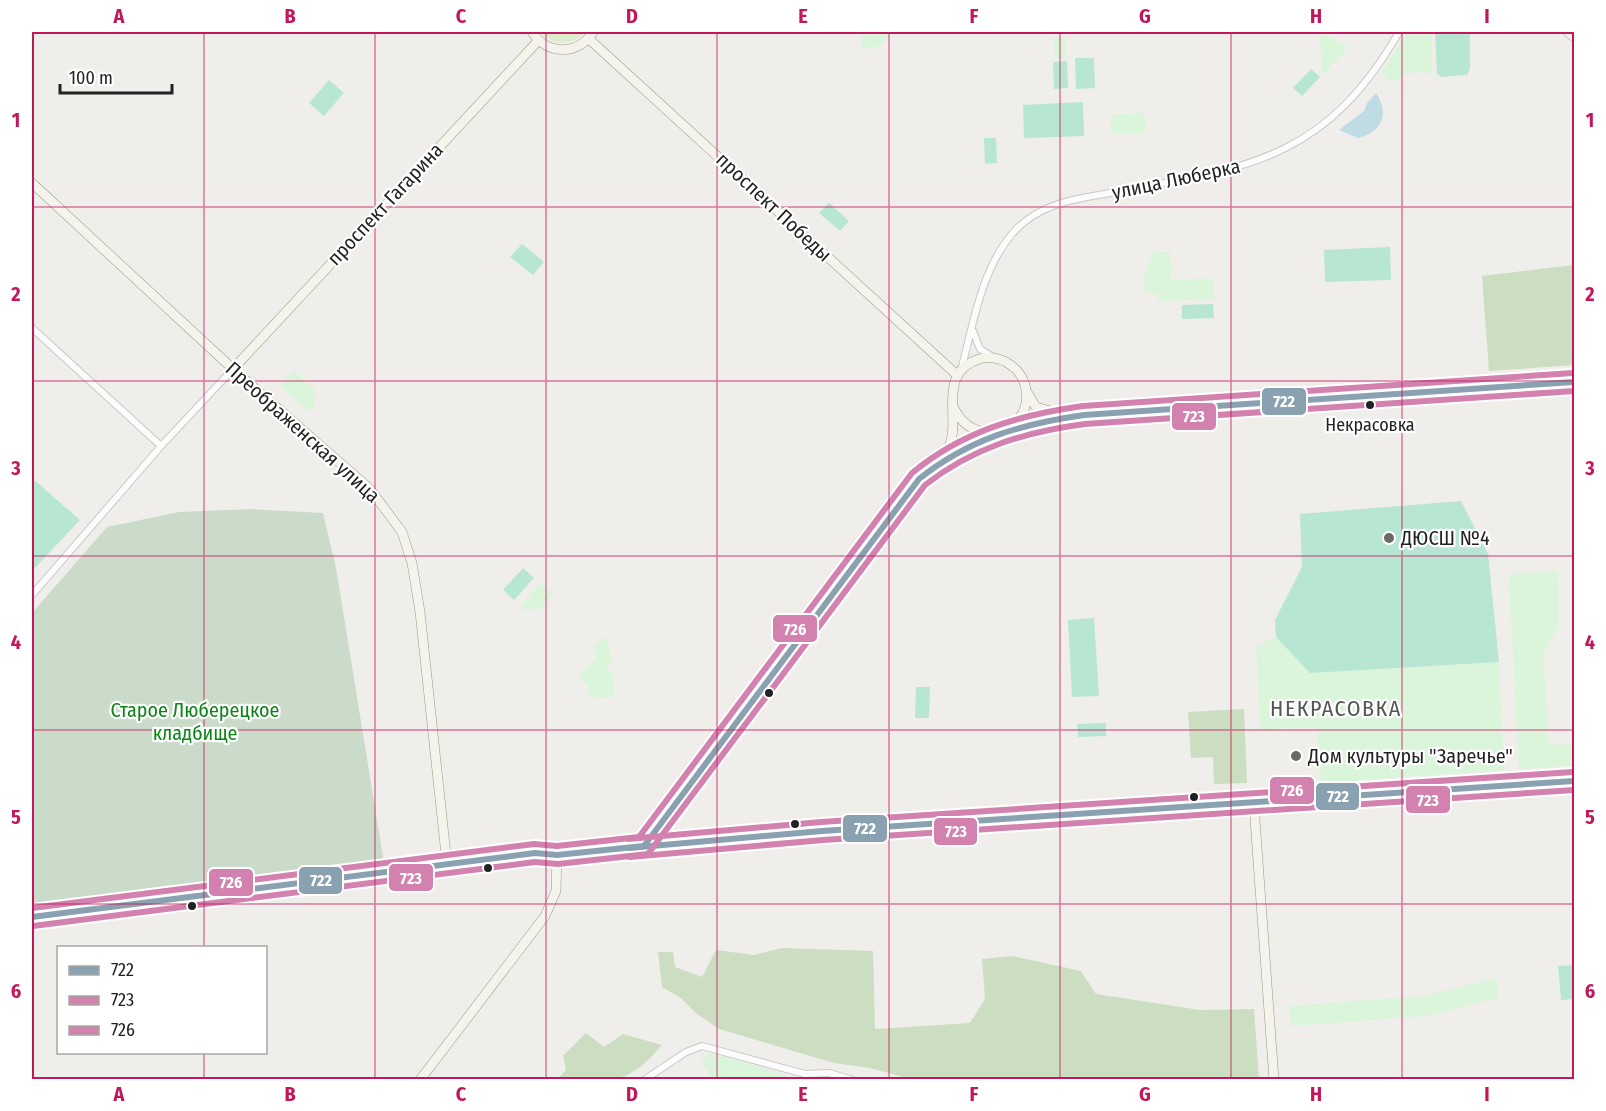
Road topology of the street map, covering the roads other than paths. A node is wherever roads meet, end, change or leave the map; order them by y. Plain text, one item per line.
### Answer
1 (531, 32) edge
2 (1399, 32) edge
3 (1568, 32) edge
4 (591, 35) edge
5 (1575, 37) edge
6 (538, 41) junction
7 (32, 183) edge
8 (972, 327) junction
9 (32, 328) edge
10 (994, 358) junction
11 (233, 369) junction
12 (959, 373) junction
13 (1575, 382) edge
14 (1027, 392) junction
15 (952, 397) junction
16 (1084, 415) junction
17 (1006, 429) junction
18 (996, 432) junction
19 (161, 446) junction
20 (932, 468) junction
21 (32, 595) edge
22 (1575, 781) edge
23 (1256, 803) junction
24 (644, 846) junction
25 (557, 855) junction
26 (447, 864) junction
27 (32, 917) edge
28 (32, 924) edge
29 (420, 1080) edge
30 (644, 1080) edge
31 (853, 1080) edge
32 (1274, 1080) edge

1 - 6 street
2 - 8 street, улица Люберка
3 - 5 street
4 - 6 street
4 - 12 street, проспект Победы
6 - 11 street, проспект Гагарина
7 - 11 street, Преображенская улица
8 - 10 street
8 - 12 street, улица Люберка
9 - 19 street
10 - 12 street
10 - 14 street
11 - 19 street
11 - 26 street, Преображенская улица
12 - 15 street
13 - 16 street
14 - 16 street
14 - 17 street
15 - 18 street
15 - 20 street
16 - 17 street
17 - 18 street
18 - 20 street
19 - 21 street
20 - 24 street
22 - 23 street
23 - 24 street
23 - 32 street
24 - 25 street
25 - 26 street
25 - 28 street
25 - 29 street
26 - 27 street
30 - 31 street

